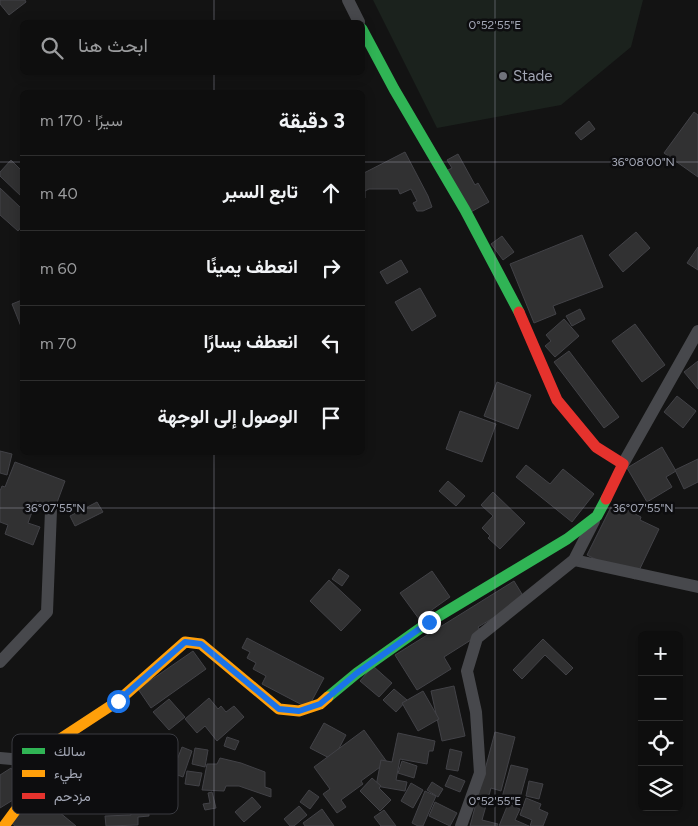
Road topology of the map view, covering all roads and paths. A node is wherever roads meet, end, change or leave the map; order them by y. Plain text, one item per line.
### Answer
1 (348, 0) edge
2 (358, 20) edge
3 (365, 35) edge
4 (698, 331) edge
5 (623, 464) junction
6 (51, 510) dead end
7 (597, 516) junction
8 (574, 560) junction
9 (698, 587) edge
10 (0, 662) edge
11 (66, 734) edge
12 (13, 814) edge
13 (4, 826) edge
14 (461, 826) edge

1 - 2 street
3 - 5 street
4 - 5 street
5 - 7 street
6 - 10 street
7 - 8 street
7 - 11 street
8 - 9 street
8 - 14 street
12 - 13 street

